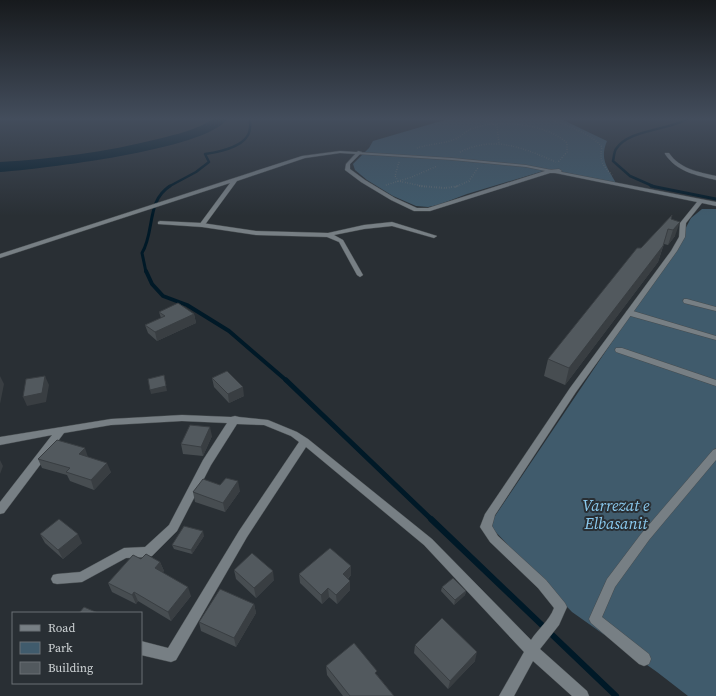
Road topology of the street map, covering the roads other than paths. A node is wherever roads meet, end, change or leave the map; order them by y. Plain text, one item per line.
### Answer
1 (360, 152) junction
2 (667, 154) dead end
3 (559, 171) junction
4 (716, 178) edge
5 (235, 180) junction
6 (700, 201) junction
7 (716, 204) edge
8 (160, 223) dead end
9 (202, 225) junction
10 (328, 235) junction
11 (434, 236) dead end
12 (0, 256) edge
13 (360, 275) dead end
14 (687, 301) dead end
15 (716, 309) edge
16 (630, 313) junction
17 (716, 338) edge
18 (619, 350) dead end
19 (716, 384) edge
20 (236, 419) junction
21 (61, 431) junction
22 (0, 441) edge
23 (305, 441) junction
24 (716, 453) edge
25 (0, 510) edge
26 (57, 579) dead end
27 (142, 648) edge
28 (532, 651) junction
29 (644, 658) dead end
30 (506, 696) edge
31 (582, 696) edge

1 - 3 street
1 - 3 street
1 - 5 street
2 - 4 street
3 - 6 street
5 - 9 street
5 - 12 street
6 - 7 street
6 - 16 street
8 - 9 street
9 - 10 street
10 - 11 street
10 - 13 street
14 - 15 street
16 - 17 street
16 - 28 street
18 - 19 street
20 - 21 street
20 - 23 street
20 - 26 street
21 - 22 street
21 - 25 street
23 - 27 street
23 - 28 street
24 - 29 street
28 - 30 street
28 - 31 street

